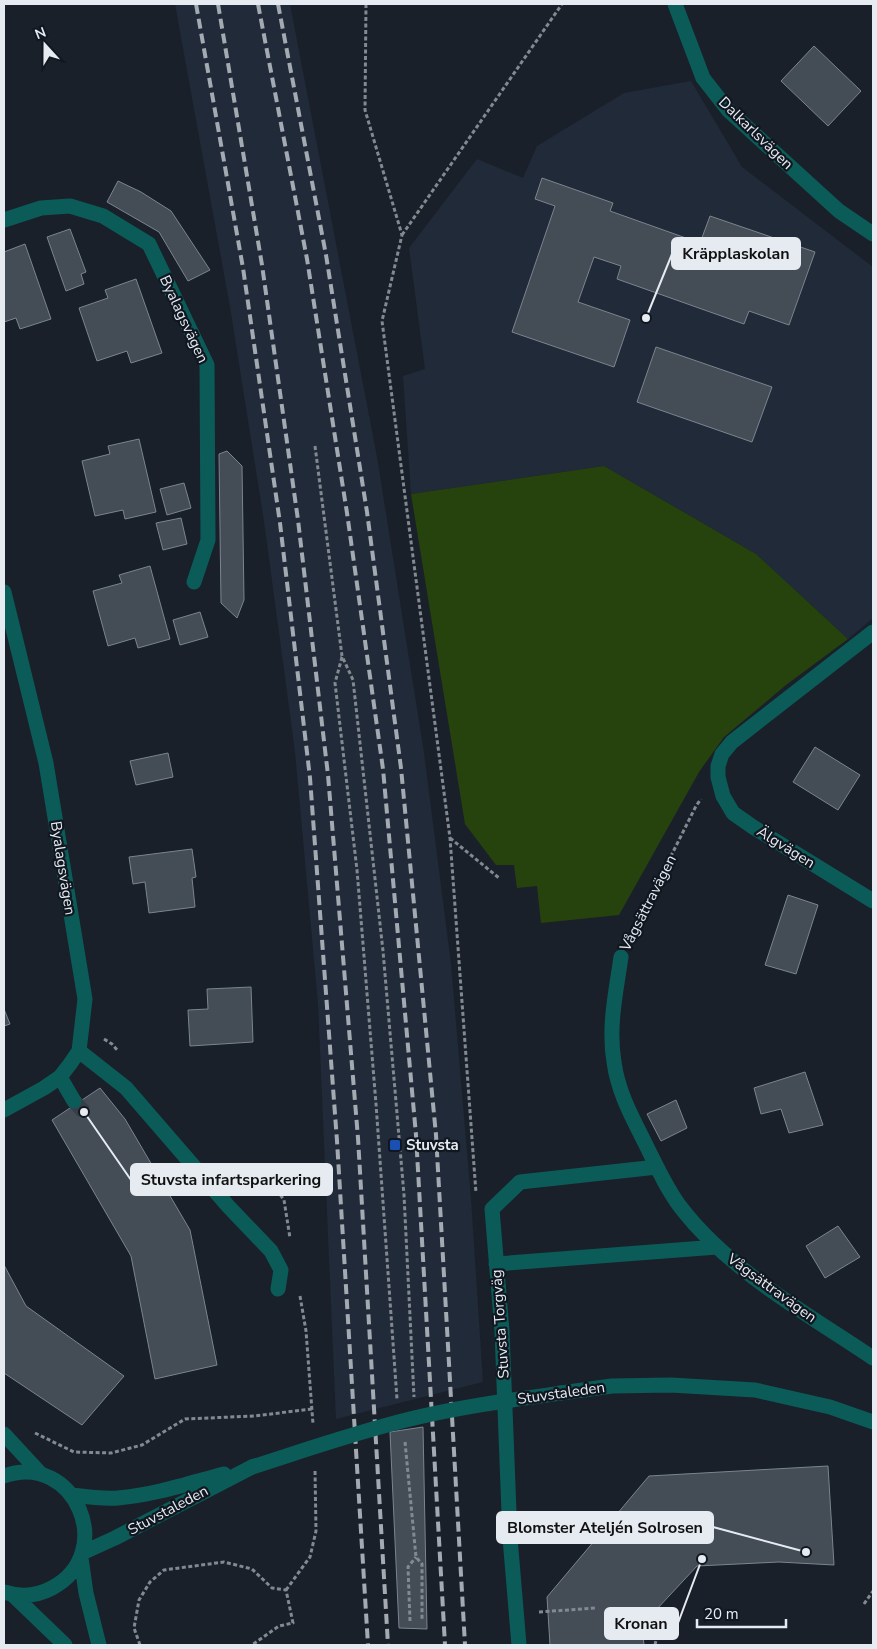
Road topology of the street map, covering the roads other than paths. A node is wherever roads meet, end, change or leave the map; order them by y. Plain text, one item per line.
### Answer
1 (675, 4) edge
2 (4, 220) edge
3 (873, 234) edge
4 (194, 582) dead end
5 (4, 592) edge
6 (873, 632) edge
7 (873, 901) edge
8 (621, 957) road end
9 (79, 1051) junction
10 (60, 1076) junction
11 (74, 1101) tunnel mouth
12 (4, 1110) edge
13 (657, 1167) junction
14 (717, 1247) junction
15 (496, 1264) junction
16 (278, 1289) dead end
17 (873, 1358) edge
18 (873, 1422) edge
19 (4, 1434) edge
20 (252, 1467) junction
21 (40, 1473) junction
22 (4, 1476) edge
23 (72, 1495) junction
24 (82, 1555) junction
25 (8, 1593) edge
26 (65, 1645) edge
27 (99, 1645) edge
28 (519, 1645) edge

1 - 3 street, Dalkarlsvägen
2 - 4 street, Byalagsvägen
5 - 9 street, Byalagsvägen
6 - 7 street, Älgvägen
8 - 13 street, Vågsättravägen
9 - 10 street
9 - 16 street
10 - 11 street
10 - 12 street
13 - 14 street, Vågsättravägen
13 - 15 street, Stuvsta Torgväg
14 - 15 street
14 - 17 street, Vågsättravägen
15 - 28 street, Stuvsta Torgväg
18 - 20 street, Stuvstaleden, bridge
19 - 21 street
20 - 23 street, Stuvstaleden
20 - 24 street, Stuvstaleden
21 - 22 street
21 - 23 street
23 - 24 street
24 - 25 street
24 - 27 street
25 - 26 street

